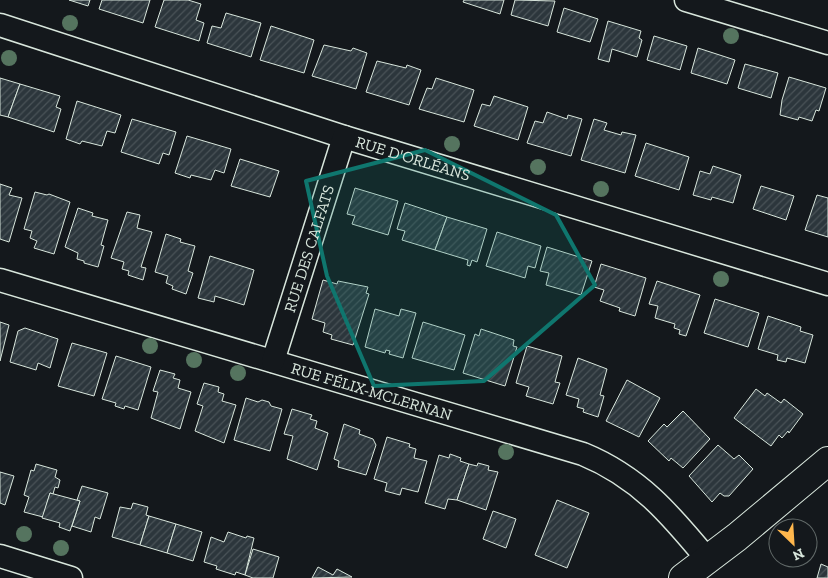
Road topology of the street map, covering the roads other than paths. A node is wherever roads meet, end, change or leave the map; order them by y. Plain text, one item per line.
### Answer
1 (686, 0) edge
2 (0, 25) edge
3 (828, 43) edge
4 (344, 138) junction
5 (0, 280) edge
6 (828, 284) edge
7 (273, 361) junction
8 (828, 461) edge
9 (0, 556) edge
10 (708, 560) junction
11 (71, 578) edge
12 (683, 578) edge

1 - 3 street
2 - 4 street, RUE D'ORLÉANS
4 - 6 street, RUE D'ORLÉANS
4 - 7 street, RUE DES CALFATS
5 - 7 street, RUE FÉLIX-MCLERNAN
7 - 10 street, RUE FÉLIX-MCLERNAN
8 - 10 main road
9 - 11 street
10 - 12 main road

